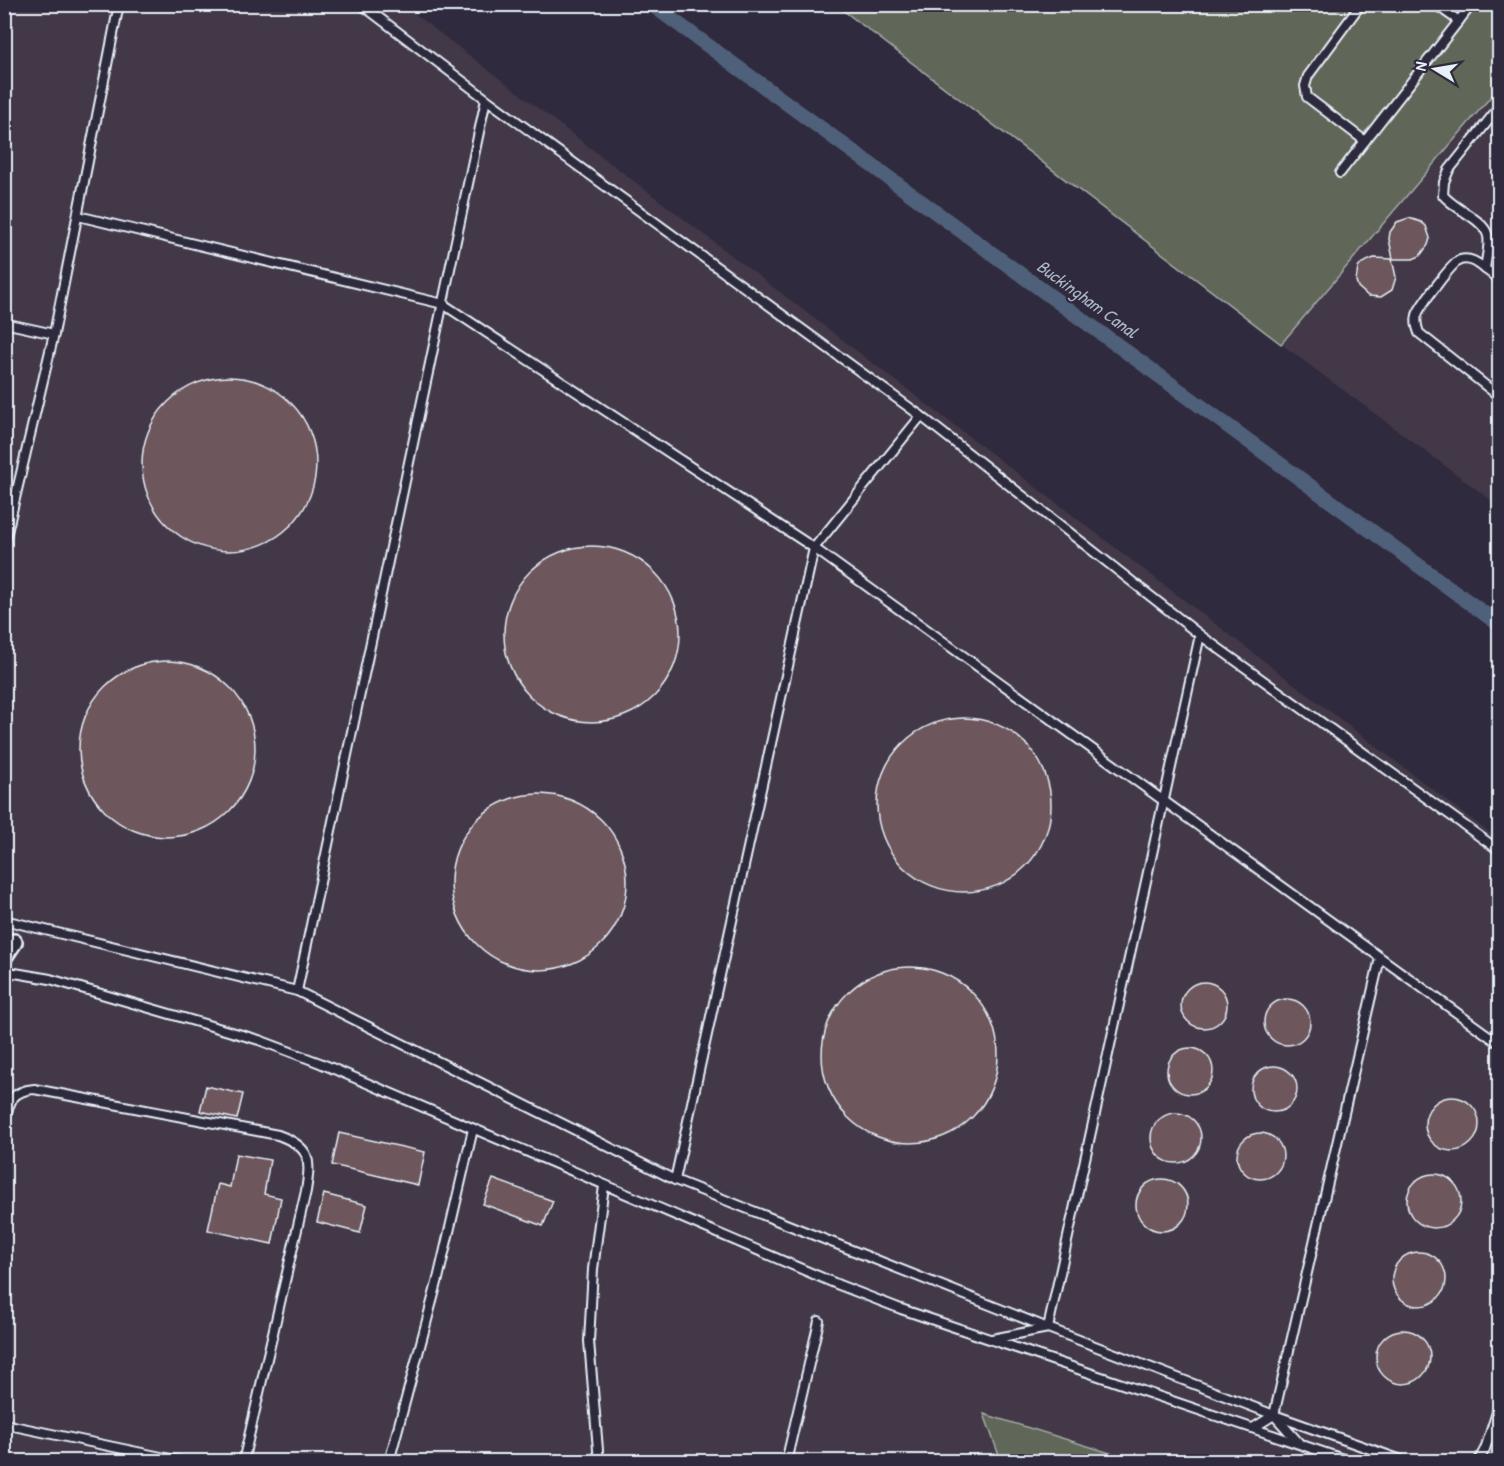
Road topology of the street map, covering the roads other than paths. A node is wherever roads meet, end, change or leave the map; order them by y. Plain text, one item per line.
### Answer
1 (119, 4) edge
2 (362, 4) edge
3 (1361, 4) edge
4 (1435, 4) edge
5 (1472, 4) edge
6 (1459, 21) junction
7 (486, 99) junction
8 (1500, 106) edge
9 (1365, 141) junction
10 (1340, 173) dead end
11 (78, 216) junction
12 (1485, 269) junction
13 (1500, 280) edge
14 (443, 304) junction
15 (4, 323) edge
16 (54, 334) junction
17 (1500, 397) edge
18 (921, 416) junction
19 (4, 545) edge
20 (814, 548) junction
21 (1200, 635) junction
22 (1162, 800) junction
23 (1500, 851) edge
24 (4, 920) edge
25 (14, 942) dead end
26 (4, 957) edge
27 (1380, 958) junction
28 (4, 974) edge
29 (297, 991) junction
30 (1500, 1044) edge
31 (4, 1125) edge
32 (473, 1129) junction
33 (675, 1180) junction
34 (604, 1186) junction
35 (819, 1321) dead end
36 (1048, 1328) junction
37 (992, 1339) junction
38 (1500, 1403) edge
39 (1274, 1415) junction
40 (4, 1424) edge
41 (1253, 1428) junction
42 (1299, 1444) junction
43 (185, 1461) edge
44 (243, 1461) edge
45 (389, 1461) edge
46 (599, 1461) edge
47 (786, 1461) edge
48 (1352, 1461) edge
49 (1407, 1461) edge
50 (1478, 1461) edge

1 - 11 lane
2 - 7 lane
3 - 9 lane
4 - 6 lane
5 - 6 lane
6 - 9 lane
7 - 14 lane
7 - 18 lane
8 - 12 lane
9 - 10 lane
11 - 14 lane
11 - 16 lane
12 - 13 lane
12 - 17 lane
14 - 20 lane
14 - 29 lane
15 - 16 lane
16 - 19 lane
18 - 20 lane
18 - 21 lane
20 - 22 lane
20 - 33 lane
21 - 22 lane
21 - 23 lane
22 - 27 lane
22 - 36 lane
24 - 29 lane
25 - 26 street
27 - 30 lane
27 - 39 lane
28 - 32 lane
29 - 33 lane
31 - 44 lane
32 - 34 lane
32 - 45 lane
33 - 36 lane
34 - 37 lane
34 - 46 lane
35 - 47 lane
36 - 37 lane
36 - 39 lane
37 - 41 lane
38 - 50 lane
39 - 41 lane
39 - 42 lane
39 - 49 lane
40 - 43 lane
41 - 42 lane
42 - 48 lane

